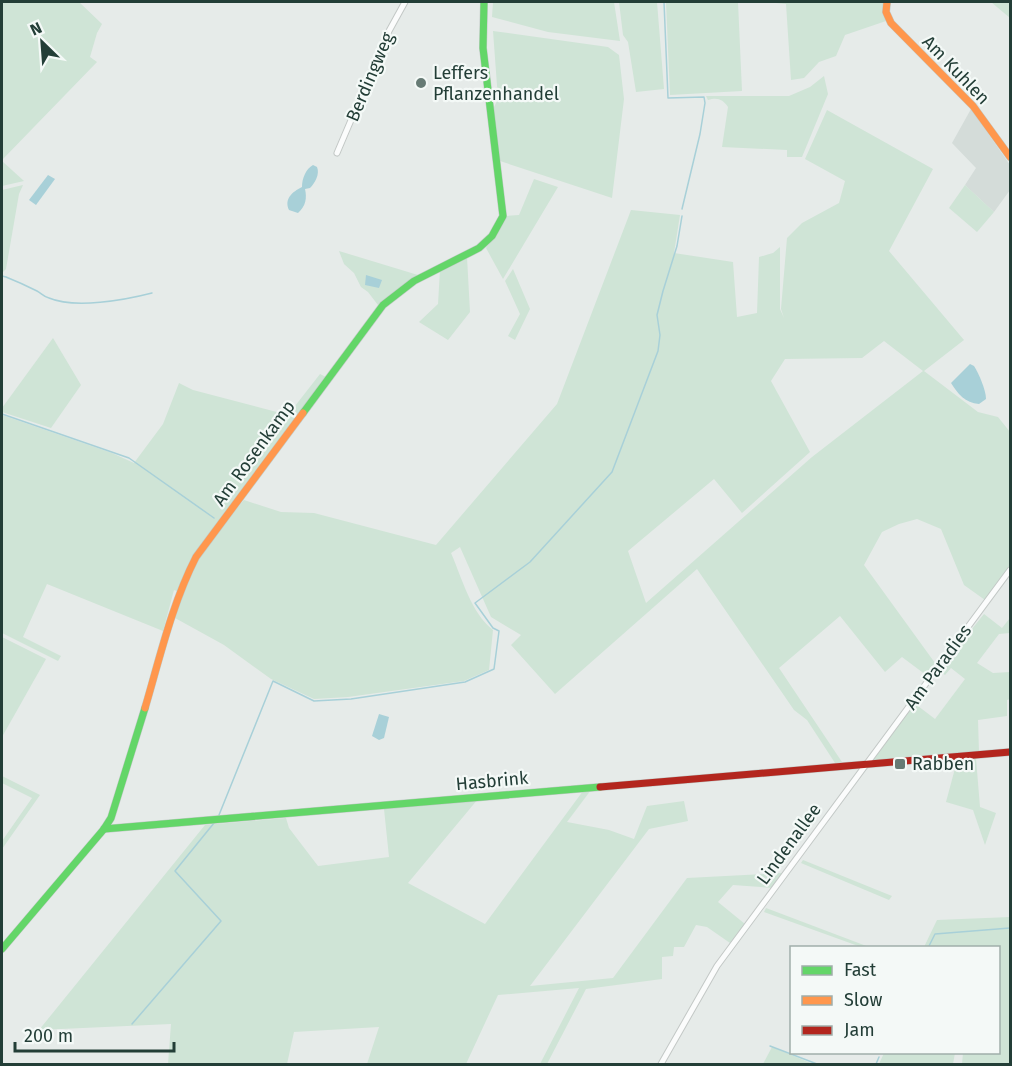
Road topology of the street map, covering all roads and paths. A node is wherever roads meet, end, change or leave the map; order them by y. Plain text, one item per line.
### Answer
1 (405, 2) edge
2 (484, 2) edge
3 (887, 2) edge
4 (337, 153) dead end
5 (1011, 158) edge
6 (1011, 570) edge
7 (1011, 752) edge
8 (867, 764) junction
9 (111, 818) junction
10 (120, 828) junction
11 (104, 829) junction
12 (2, 949) edge
13 (661, 1065) edge

1 - 4 street, Berdingweg
2 - 9 street, Am Rosenkamp
3 - 5 street, Am Kuhlen
6 - 8 street, Am Paradies
7 - 8 street
8 - 10 street, Hasbrink
8 - 13 street, Lindenallee
9 - 10 street
9 - 11 street, Am Rosenkamp
10 - 11 street, Hasbrink
11 - 12 street, Am Rosenkamp

